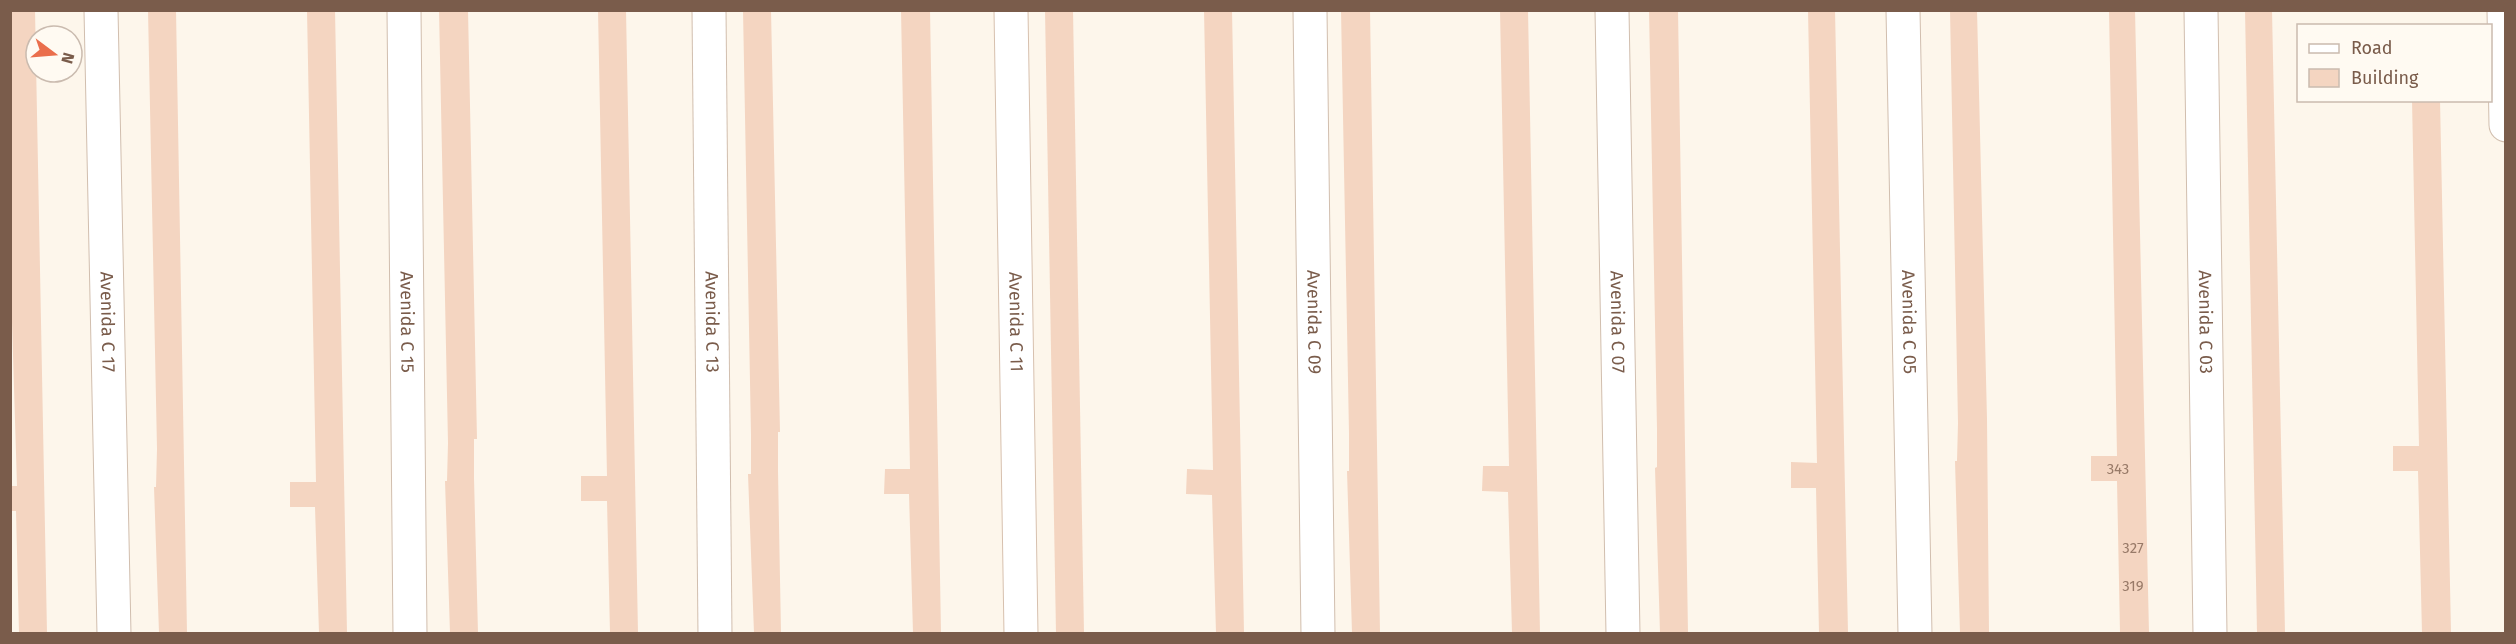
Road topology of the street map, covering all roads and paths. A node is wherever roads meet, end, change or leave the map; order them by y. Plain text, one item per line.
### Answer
1 (101, 10) edge
2 (404, 10) edge
3 (709, 10) edge
4 (1011, 10) edge
5 (1310, 10) edge
6 (1612, 10) edge
7 (1903, 10) edge
8 (2201, 10) edge
9 (2504, 10) edge
10 (2505, 125) edge
11 (114, 633) edge
12 (410, 633) edge
13 (715, 633) edge
14 (1021, 633) edge
15 (1318, 633) edge
16 (1623, 633) edge
17 (1915, 633) edge
18 (2210, 633) edge

1 - 11 street, Avenida C 17
2 - 12 street, Avenida C 15
3 - 13 street, Avenida C 13
4 - 14 street, Avenida C 11
5 - 15 street, Avenida C 09
6 - 16 street, Avenida C 07
7 - 17 street, Avenida C 05
8 - 18 street, Avenida C 03
9 - 10 street

